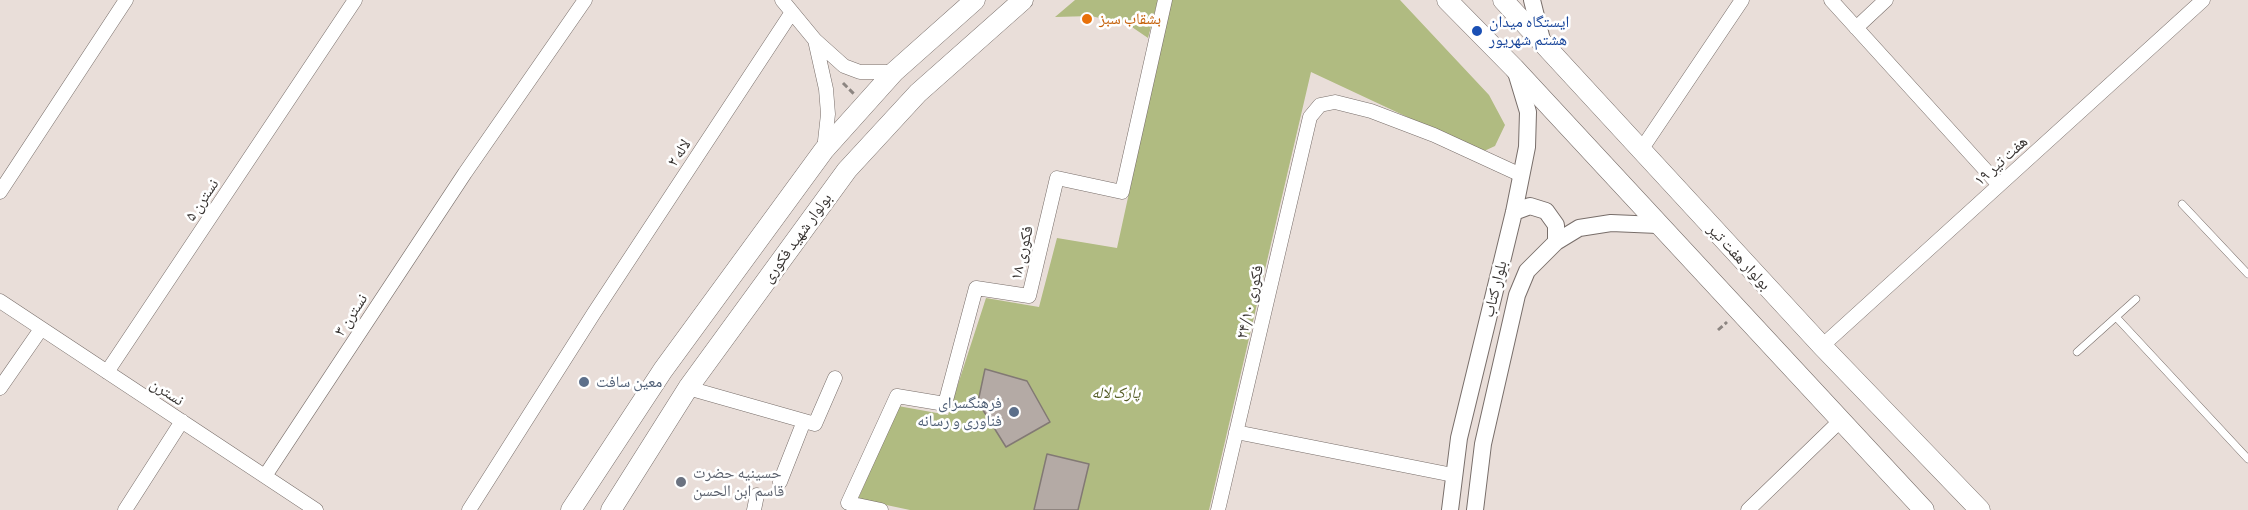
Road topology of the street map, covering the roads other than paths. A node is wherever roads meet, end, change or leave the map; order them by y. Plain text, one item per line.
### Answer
1 (126, 0) edge
2 (355, 0) edge
3 (585, 0) edge
4 (782, 0) edge
5 (975, 0) edge
6 (1023, 0) edge
7 (1165, 0) edge
8 (1447, 0) edge
9 (1503, 0) edge
10 (1532, 0) edge
11 (1742, 0) edge
12 (1830, 0) edge
13 (1886, 0) edge
14 (2203, 0) edge
15 (792, 12) junction
16 (1856, 28) junction
17 (815, 40) junction
18 (1543, 44) junction
19 (1514, 68) junction
20 (894, 72) junction
21 (824, 150) junction
22 (1641, 150) junction
23 (1521, 175) junction
24 (1999, 185) junction
25 (0, 192) edge
26 (2182, 204) dead end
27 (1514, 213) junction
28 (1658, 225) junction
29 (1556, 242) junction
30 (2248, 274) edge
31 (2136, 299) dead end
32 (0, 301) edge
33 (2116, 317) junction
34 (41, 328) junction
35 (1822, 346) junction
36 (2077, 352) dead end
37 (107, 372) junction
38 (835, 378) dead end
39 (0, 388) edge
40 (688, 388) junction
41 (182, 421) junction
42 (1840, 421) junction
43 (810, 423) junction
44 (1236, 432) junction
45 (2248, 459) edge
46 (265, 476) junction
47 (1453, 476) junction
48 (780, 482) dead end
49 (757, 495) dead end
50 (125, 510) edge
51 (316, 510) edge
52 (469, 510) edge
53 (571, 510) edge
54 (610, 510) edge
55 (754, 510) edge
56 (881, 510) edge
57 (1218, 510) edge
58 (1450, 510) edge
59 (1475, 510) edge
60 (1748, 510) edge
61 (1924, 510) edge
62 (1980, 510) edge

1 - 25 street
2 - 37 street, نسترن ۵
3 - 46 street, نسترن ۳
4 - 15 street
5 - 20 main road, بولوار شهید فکوری
6 - 40 main road, بولوار شهید فکوری
7 - 56 street, فکوری ١٨
8 - 19 main road
9 - 18 main road, بولوار هفت تیر
10 - 18 street
11 - 22 street
12 - 16 street
13 - 16 street
14 - 24 street, هفت تیر ۱۹
15 - 17 street
15 - 52 street, لاله ۲
16 - 24 street
17 - 20 street
17 - 21 street
18 - 22 main road, بولوار هفت تیر
19 - 23 street, بلوار کتاب
19 - 28 main road
20 - 21 main road, بولوار شهید فکوری
21 - 53 main road, بولوار شهید فکوری
22 - 35 main road, بولوار هفت تیر
23 - 27 street, بلوار کتاب
23 - 44 street, فکوری ۲۴/۱۰
24 - 35 street, هفت تیر ۱۹
26 - 30 lane
27 - 29 street
27 - 47 street, بلوار کتاب
28 - 29 street, بلوار کتاب
28 - 42 main road
29 - 59 street, بلوار کتاب
31 - 33 lane
32 - 34 street, نسترن
33 - 36 lane
33 - 45 lane
34 - 37 street, نسترن
34 - 39 street
35 - 62 main road, بولوار هفت تیر
37 - 41 street, نسترن
38 - 43 street
40 - 43 street
40 - 54 main road, بولوار شهید فکوری
41 - 46 street, نسترن
41 - 50 street
42 - 60 street
42 - 61 main road
43 - 48 street
44 - 47 street
44 - 57 street, فکوری ۲۴/۱۰
46 - 51 street, نسترن
47 - 58 street, بلوار کتاب
49 - 55 street

